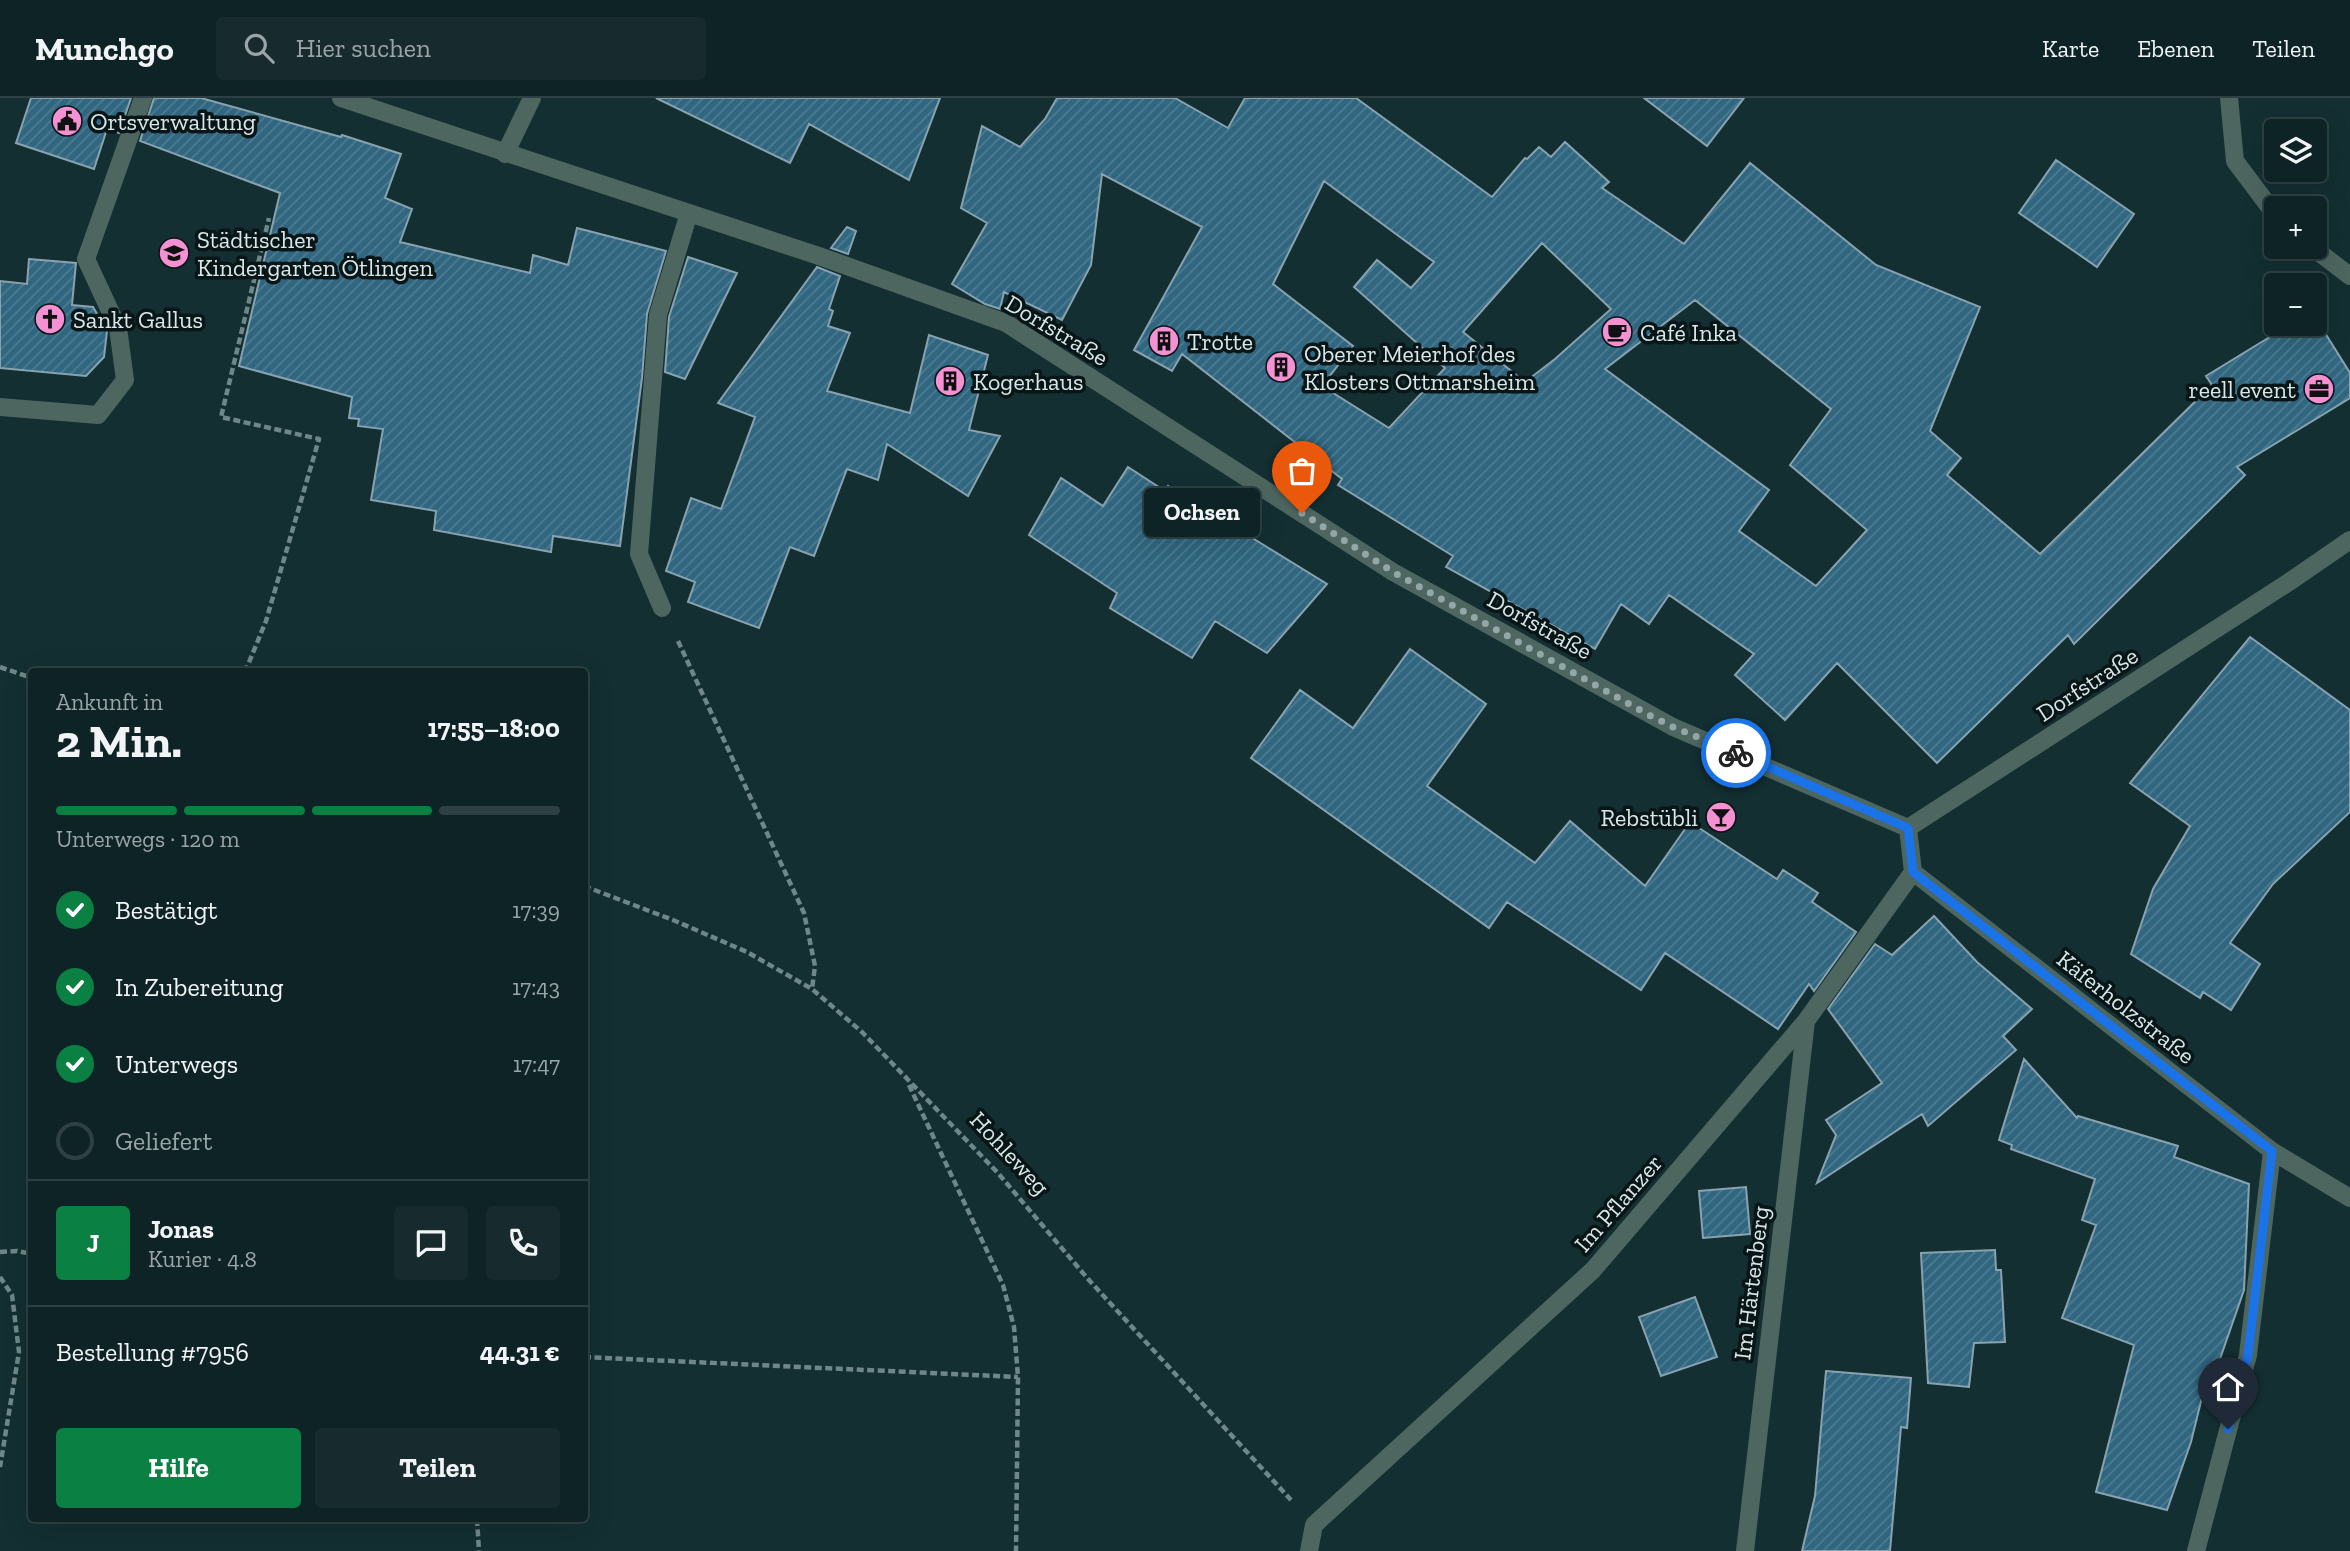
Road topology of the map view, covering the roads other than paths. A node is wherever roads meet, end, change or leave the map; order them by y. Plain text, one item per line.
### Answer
1 (143, 98) edge
2 (341, 98) edge
3 (532, 98) edge
4 (2229, 98) edge
5 (505, 154) junction
6 (2264, 200) edge
7 (689, 214) junction
8 (2327, 258) edge
9 (2350, 276) edge
10 (0, 407) edge
11 (2350, 540) edge
12 (662, 608) road end
13 (1908, 828) junction
14 (1913, 872) junction
15 (1806, 1021) junction
16 (2272, 1151) junction
17 (2350, 1198) edge
18 (1309, 1551) edge
19 (1745, 1551) edge
20 (2196, 1551) edge

1 - 10 street
2 - 5 street, Dorfstraße
3 - 5 street
4 - 6 street
5 - 7 street, Dorfstraße
7 - 12 street
7 - 13 street, Dorfstraße
8 - 9 street
11 - 13 street, Dorfstraße
13 - 14 street
14 - 15 street, Im Pflanzer
14 - 16 street, Käferholzstraße
15 - 18 street, Im Pflanzer
15 - 19 street, Im Härtenberg
16 - 17 street, Käferholzstraße
16 - 20 street

